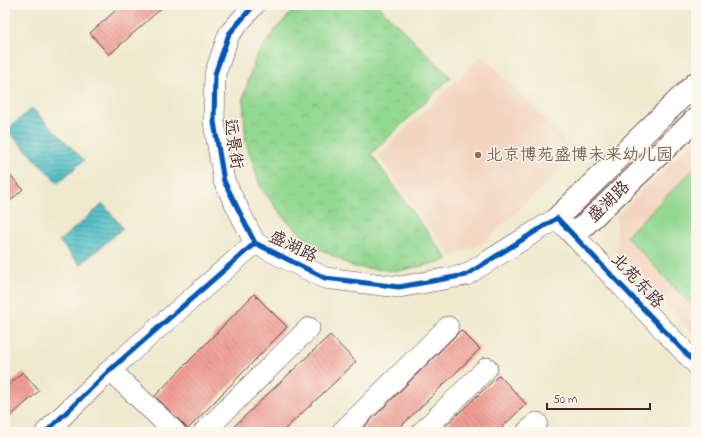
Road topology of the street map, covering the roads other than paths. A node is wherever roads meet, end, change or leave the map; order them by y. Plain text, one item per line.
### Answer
1 (254, 5) edge
2 (269, 5) edge
3 (696, 83) edge
4 (696, 119) edge
5 (558, 218) junction
6 (574, 235) junction
7 (255, 243) junction
8 (448, 327) dead end
9 (309, 328) dead end
10 (696, 364) edge
11 (487, 368) dead end
12 (110, 370) junction
13 (46, 432) edge
14 (175, 432) edge
15 (204, 432) edge
16 (342, 432) edge
17 (422, 432) edge

1 - 7 street, 远景街
2 - 7 street, 远景街
3 - 5 main road, 盛湖路
4 - 6 main road, 盛湖路
5 - 6 street, 北苑东路
5 - 7 street, 盛湖路
6 - 10 street, 北苑东路
7 - 12 street, 盛湖路
8 - 16 street
9 - 15 street
11 - 17 street
12 - 13 street, 盛湖路
12 - 14 street

